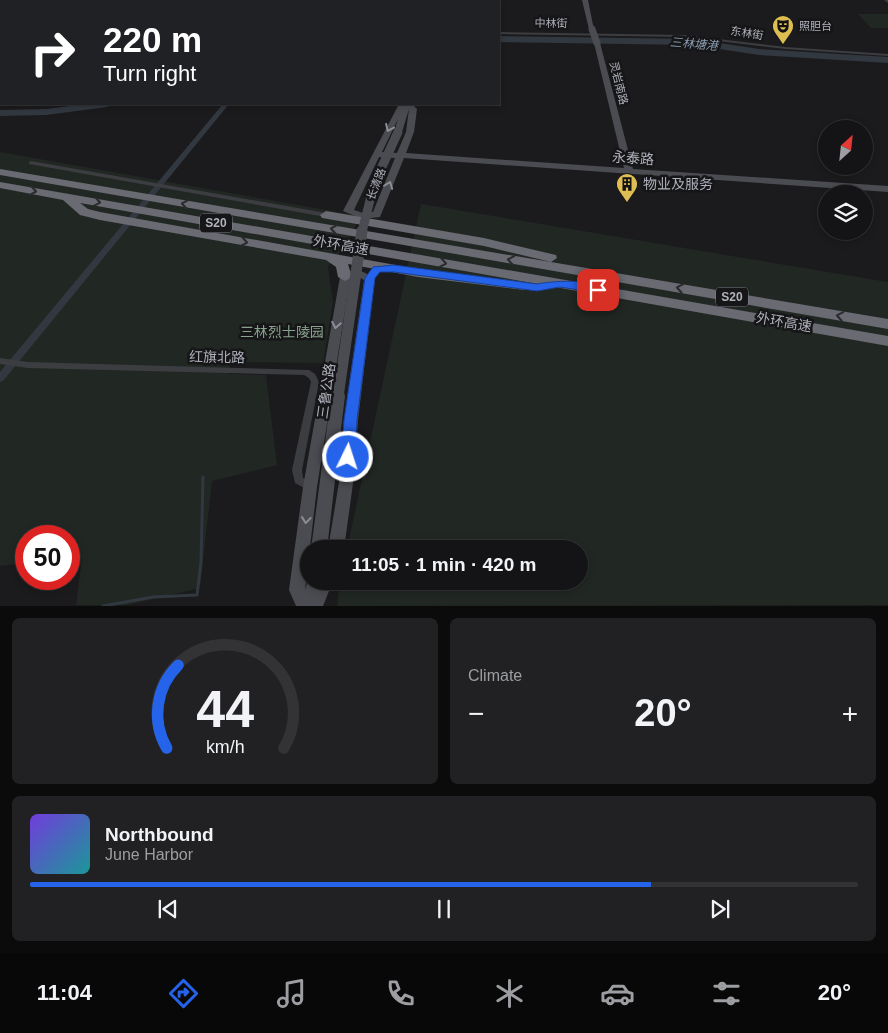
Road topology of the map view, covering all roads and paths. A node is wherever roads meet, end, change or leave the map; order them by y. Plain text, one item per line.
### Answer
1 (585, 0) edge
2 (500, 33) edge
3 (603, 34) joint
4 (888, 55) edge
5 (404, 105) edge
6 (406, 105) edge
7 (408, 105) edge
8 (377, 154) junction
9 (400, 156) junction
10 (0, 163) edge
11 (31, 163) dead end
12 (629, 171) junction
13 (0, 172) edge
14 (0, 185) edge
15 (80, 186) junction
16 (888, 189) edge
17 (66, 197) junction
18 (348, 211) junction
19 (326, 215) junction
20 (377, 215) junction
21 (386, 225) junction
22 (328, 257) junction
23 (394, 269) junction
24 (576, 271) junction
25 (345, 277) junction
26 (370, 278) junction
27 (560, 283) junction
28 (888, 324) edge
29 (888, 341) edge
30 (0, 361) edge
31 (310, 487) junction
32 (320, 540) edge
33 (337, 540) edge
34 (314, 590) edge
35 (321, 590) edge
36 (305, 606) edge
37 (313, 606) edge

1 - 12 main road, 灵岩南路, bridge
2 - 3 street, 中林街
3 - 4 street, 东林街
5 -> 8 main road, 长清路
6 - 32 main road, 三鲁公路, bridge
7 - 9 main road, 长清路
8 - 9 main road, 永泰路
8 - 18 main road, 长清路
9 - 12 main road, 永泰路
20 -> 9 main road, 长清路
10 - 15 highway
11 - 19 street
12 - 16 main road, 永泰路
13 - 15 highway, 外环高速 / S20
14 -> 17 highway, 外环高速 / S20
24 -> 15 highway, 外环高速 / S20
17 -> 22 highway
17 -> 27 highway, 外环高速 / S20
18 - 19 main road
18 - 20 main road, 长清路
19 - 21 highway
20 - 21 highway
21 - 24 highway
22 - 23 highway
22 - 25 highway
23 - 26 highway
23 - 27 highway
28 -> 24 highway, 外环高速 / S20
25 - 26 main road
25 -> 31 main road, 三鲁公路
26 - 33 main road, 三鲁公路
27 - 29 highway, 外环高速 / S20
30 - 31 street, 红旗北路
31 -> 36 main road, 三鲁公路
34 - 37 main road
35 - 37 main road

